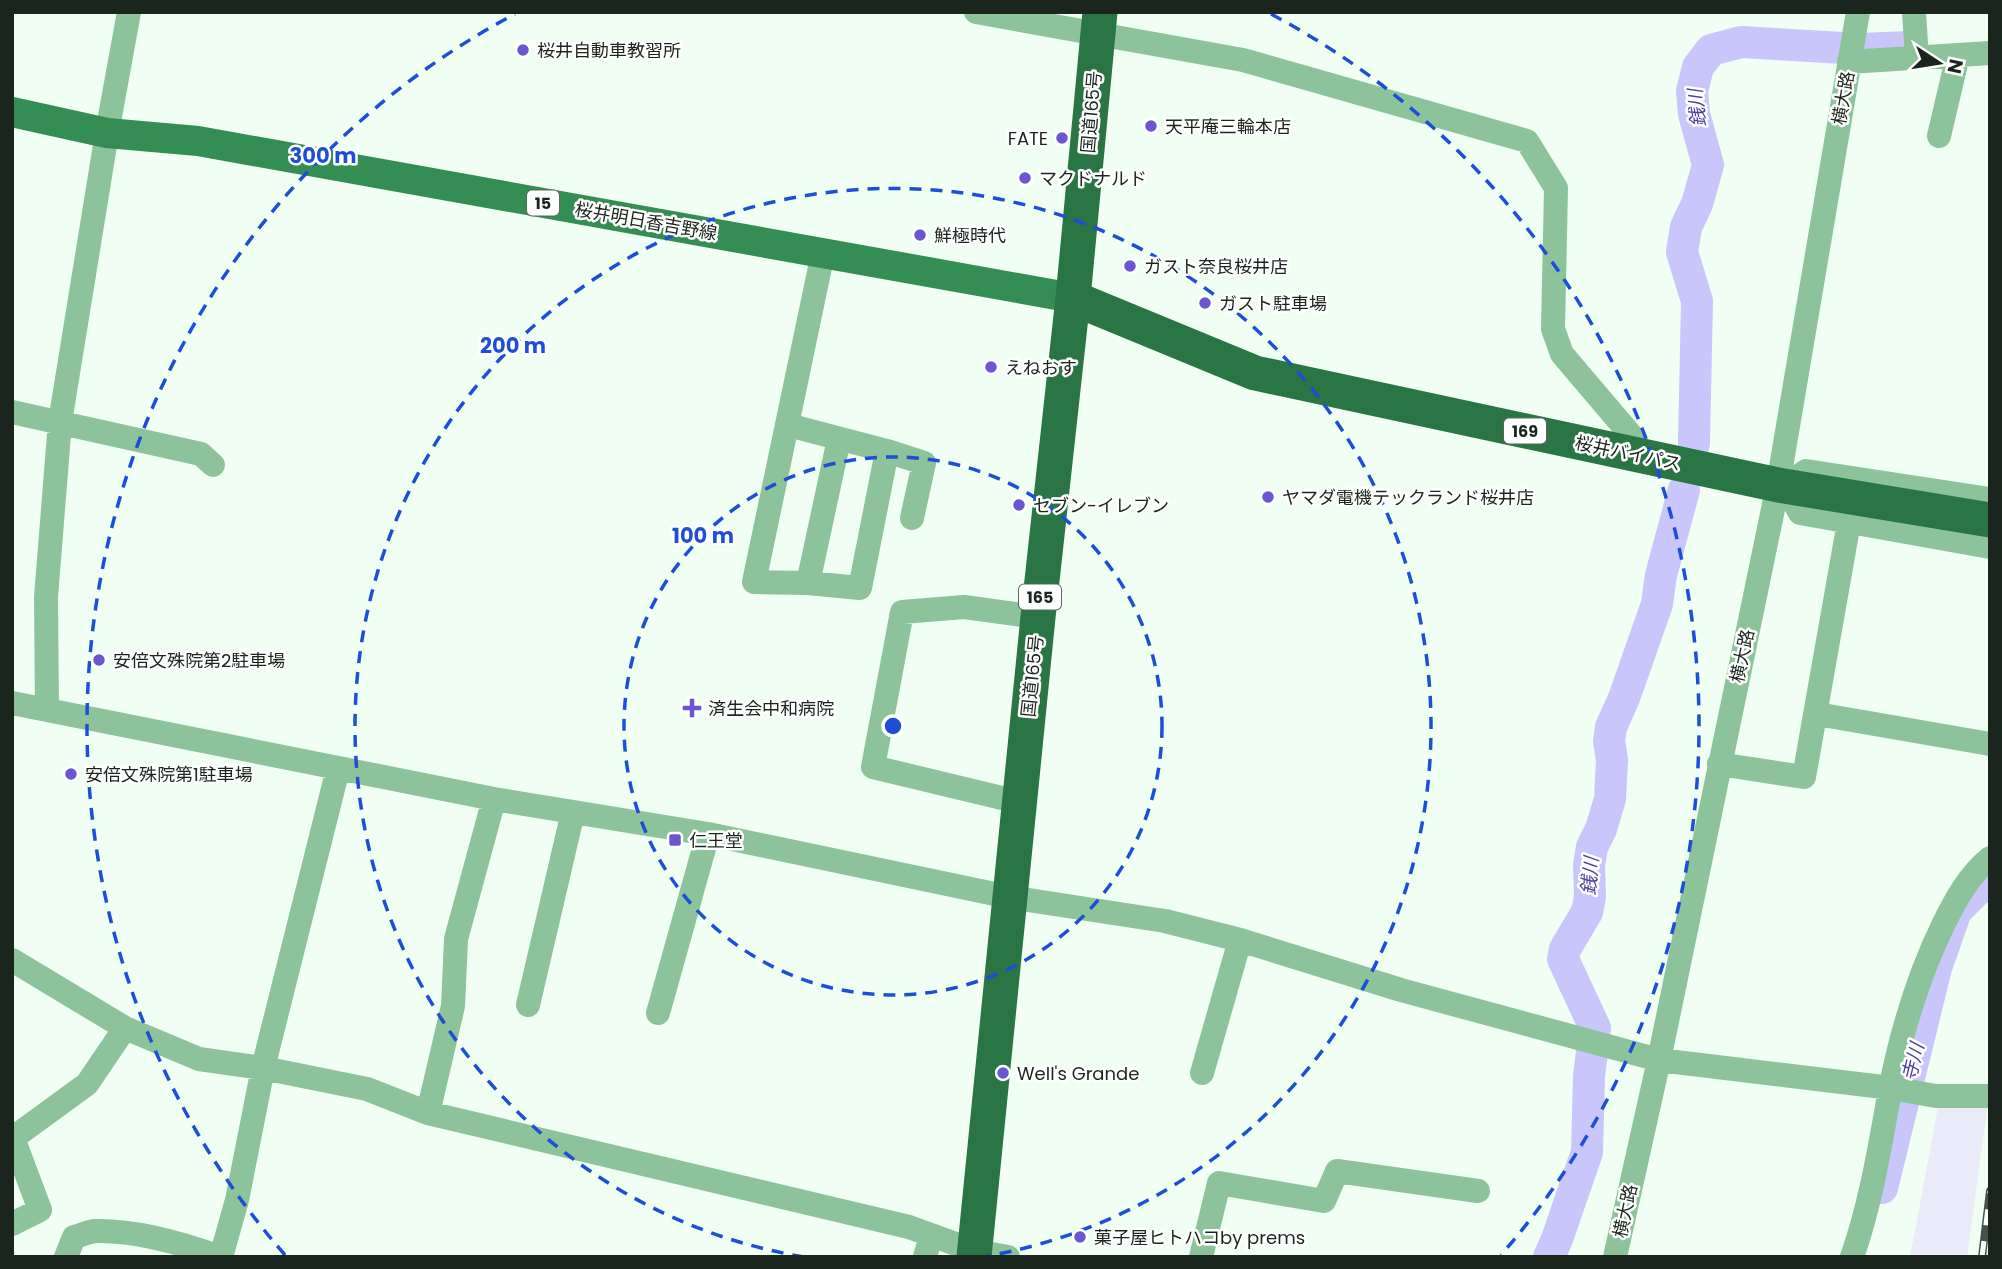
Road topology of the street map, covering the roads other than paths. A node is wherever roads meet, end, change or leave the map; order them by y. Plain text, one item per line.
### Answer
1 (129, 12) edge
2 (976, 12) edge
3 (1858, 12) edge
4 (1913, 12) edge
5 (1099, 24) edge
6 (1917, 50) junction
7 (1851, 52) junction
8 (1990, 53) edge
9 (1958, 55) junction
10 (12, 112) edge
11 (107, 133) junction
12 (1939, 136) dead end
13 (823, 253) junction
14 (1073, 298) junction
15 (12, 412) edge
16 (60, 422) junction
17 (788, 425) junction
18 (839, 439) junction
19 (887, 451) junction
20 (1641, 456) junction
21 (213, 464) dead end
22 (1782, 486) junction
23 (1990, 499) edge
24 (912, 518) dead end
25 (1990, 520) edge
26 (1849, 522) junction
27 (1990, 547) edge
28 (808, 583) junction
29 (1038, 617) junction
30 (12, 703) edge
31 (47, 710) junction
32 (1817, 714) junction
33 (1990, 744) edge
34 (1719, 764) junction
35 (338, 769) junction
36 (494, 799) junction
37 (1019, 802) junction
38 (573, 813) junction
39 (708, 834) junction
40 (1990, 858) edge
41 (1009, 897) junction
42 (1240, 940) junction
43 (12, 960) edge
44 (528, 1005) dead end
45 (658, 1013) dead end
46 (125, 1028) junction
47 (1659, 1060) junction
48 (263, 1068) junction
49 (1202, 1073) dead end
50 (1893, 1088) junction
51 (1990, 1096) edge
52 (428, 1113) junction
53 (1478, 1191) dead end
54 (12, 1224) edge
55 (928, 1246) edge
56 (985, 1255) edge
57 (66, 1257) edge
58 (220, 1257) edge
59 (1201, 1257) edge
60 (1615, 1257) edge
61 (1852, 1257) edge

1 - 11 street
2 - 5 street
3 - 7 street, 横大路
4 - 6 street
5 - 14 highway, 国道165号 / 165
5 - 20 street
6 - 7 street
6 - 9 street
7 - 22 street, 横大路
8 - 9 street
9 - 12 street
10 - 11 main road, 桜井明日香吉野線 / 15
11 - 13 main road, 桜井明日香吉野線 / 15
11 - 16 street
13 - 14 main road, 桜井明日香吉野線 / 15
13 - 17 street
14 - 20 highway, 桜井バイパス / 169
14 - 29 highway, 国道165号 / 165
15 - 16 street
16 - 21 street
16 - 31 street
17 - 18 street
17 - 28 street
18 - 19 street
18 - 28 street
19 - 24 street
19 - 28 street
20 - 22 highway, 桜井バイパス / 169
22 - 23 street
22 - 25 highway, 桜井バイパス / 169
22 - 26 street
22 - 34 street, 横大路
26 - 27 street
26 - 32 street
29 - 37 highway, 国道165号 / 165
29 - 37 street
30 - 31 street
31 - 35 street
32 - 33 street
32 - 34 street
34 - 47 street, 横大路
35 - 36 street
35 - 48 street
36 - 38 street
36 - 52 street
37 - 41 highway, 国道165号 / 165
38 - 39 street
38 - 44 street
39 - 41 street
39 - 45 street
40 - 50 street
41 - 42 street
41 - 56 highway, 国道165号 / 165
42 - 47 street
42 - 49 street
43 - 46 street
46 - 48 street
46 - 54 street
47 - 50 street
47 - 60 street, 横大路
48 - 52 street
48 - 58 street
50 - 51 street
50 - 61 street
52 - 55 street
53 - 59 street
55 - 56 street
57 - 58 street

